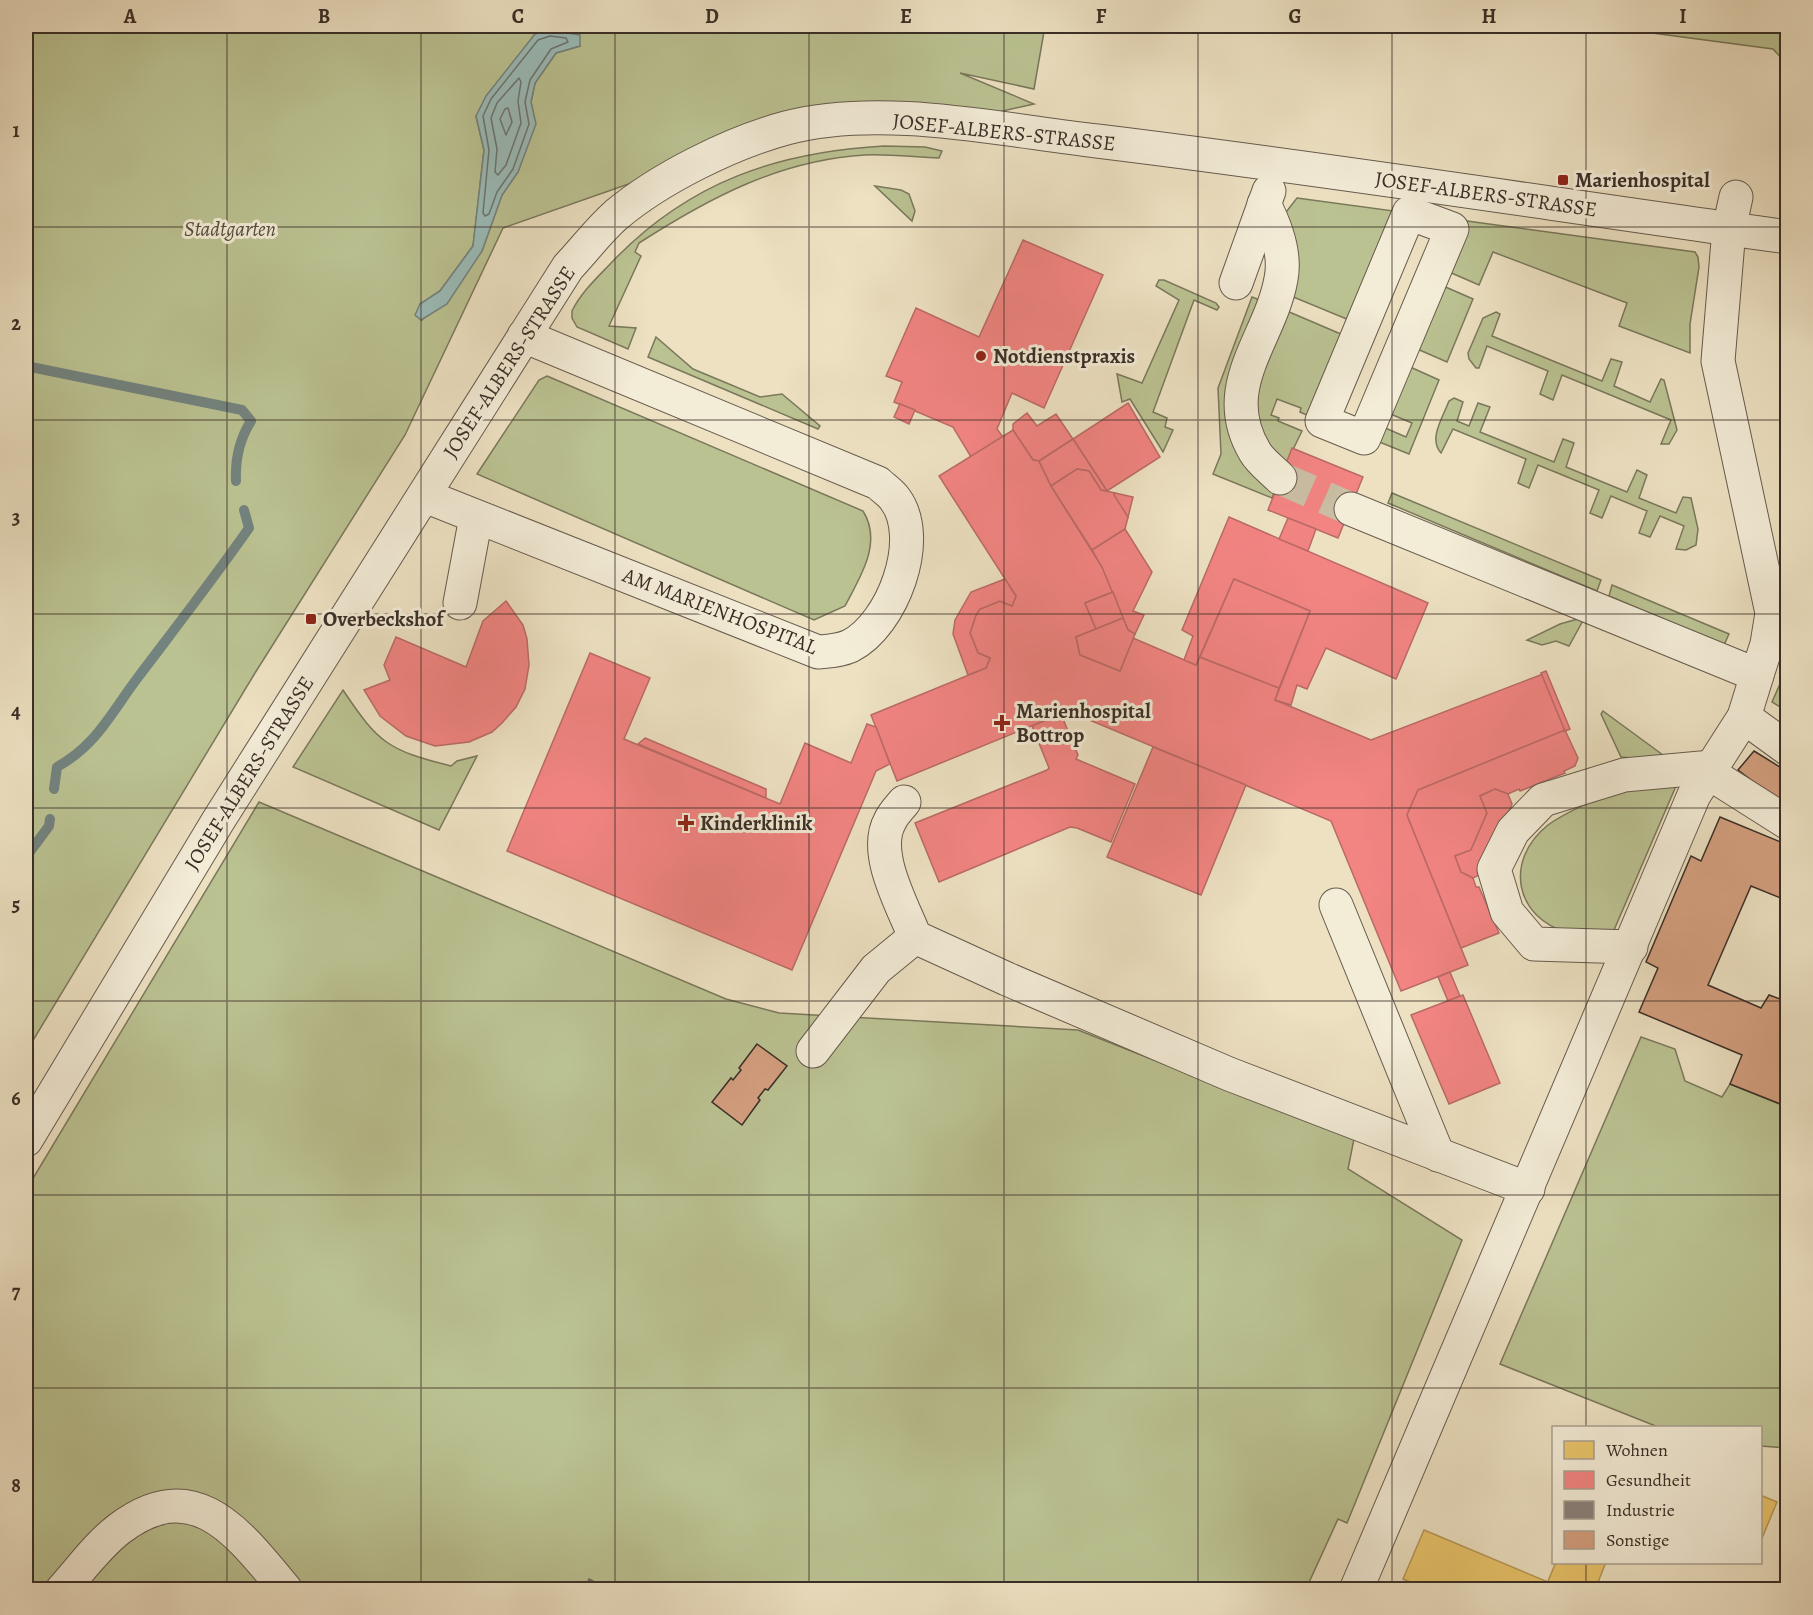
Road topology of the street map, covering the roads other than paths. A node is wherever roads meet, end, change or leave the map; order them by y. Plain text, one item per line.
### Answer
1 (1278, 164) junction
2 (1736, 197) dead end
3 (1264, 204) junction
4 (1452, 229) joint
5 (1729, 229) junction
6 (1788, 237) edge
7 (1236, 283) dead end
8 (524, 336) junction
9 (1280, 478) tunnel mouth
10 (424, 496) junction
11 (1352, 508) tunnel mouth
12 (476, 516) junction
13 (460, 603) dead end
14 (1757, 675) junction
15 (1744, 717) junction
16 (1788, 749) edge
17 (1711, 770) junction
18 (904, 802) dead end
19 (1788, 823) edge
20 (1336, 905) dead end
21 (915, 937) junction
22 (1631, 947) junction
23 (813, 1051) dead end
24 (26, 1140) edge
25 (1438, 1155) junction
26 (1528, 1190) junction
27 (62, 1590) edge
28 (286, 1590) edge
29 (1356, 1590) edge

1 - 3 street
1 - 5 street, JOSEF-ALBERS-STRASSE
1 - 8 street, JOSEF-ALBERS-STRASSE
2 - 5 street
3 - 7 street
3 - 9 street
4 - 4 street
5 - 6 street, JOSEF-ALBERS-STRASSE
5 - 14 street
8 - 10 street, JOSEF-ALBERS-STRASSE
8 - 12 street, AM MARIENHOSPITAL
10 - 12 street, AM MARIENHOSPITAL
10 - 24 street, JOSEF-ALBERS-STRASSE
11 - 14 street
12 - 13 street
14 - 15 street
15 - 16 street
15 - 17 street
17 - 19 street
17 - 22 street
17 - 22 street
18 - 21 street
20 - 25 street
21 - 23 street
21 - 25 street
22 - 26 street
25 - 26 street
26 - 29 street
27 - 28 street

